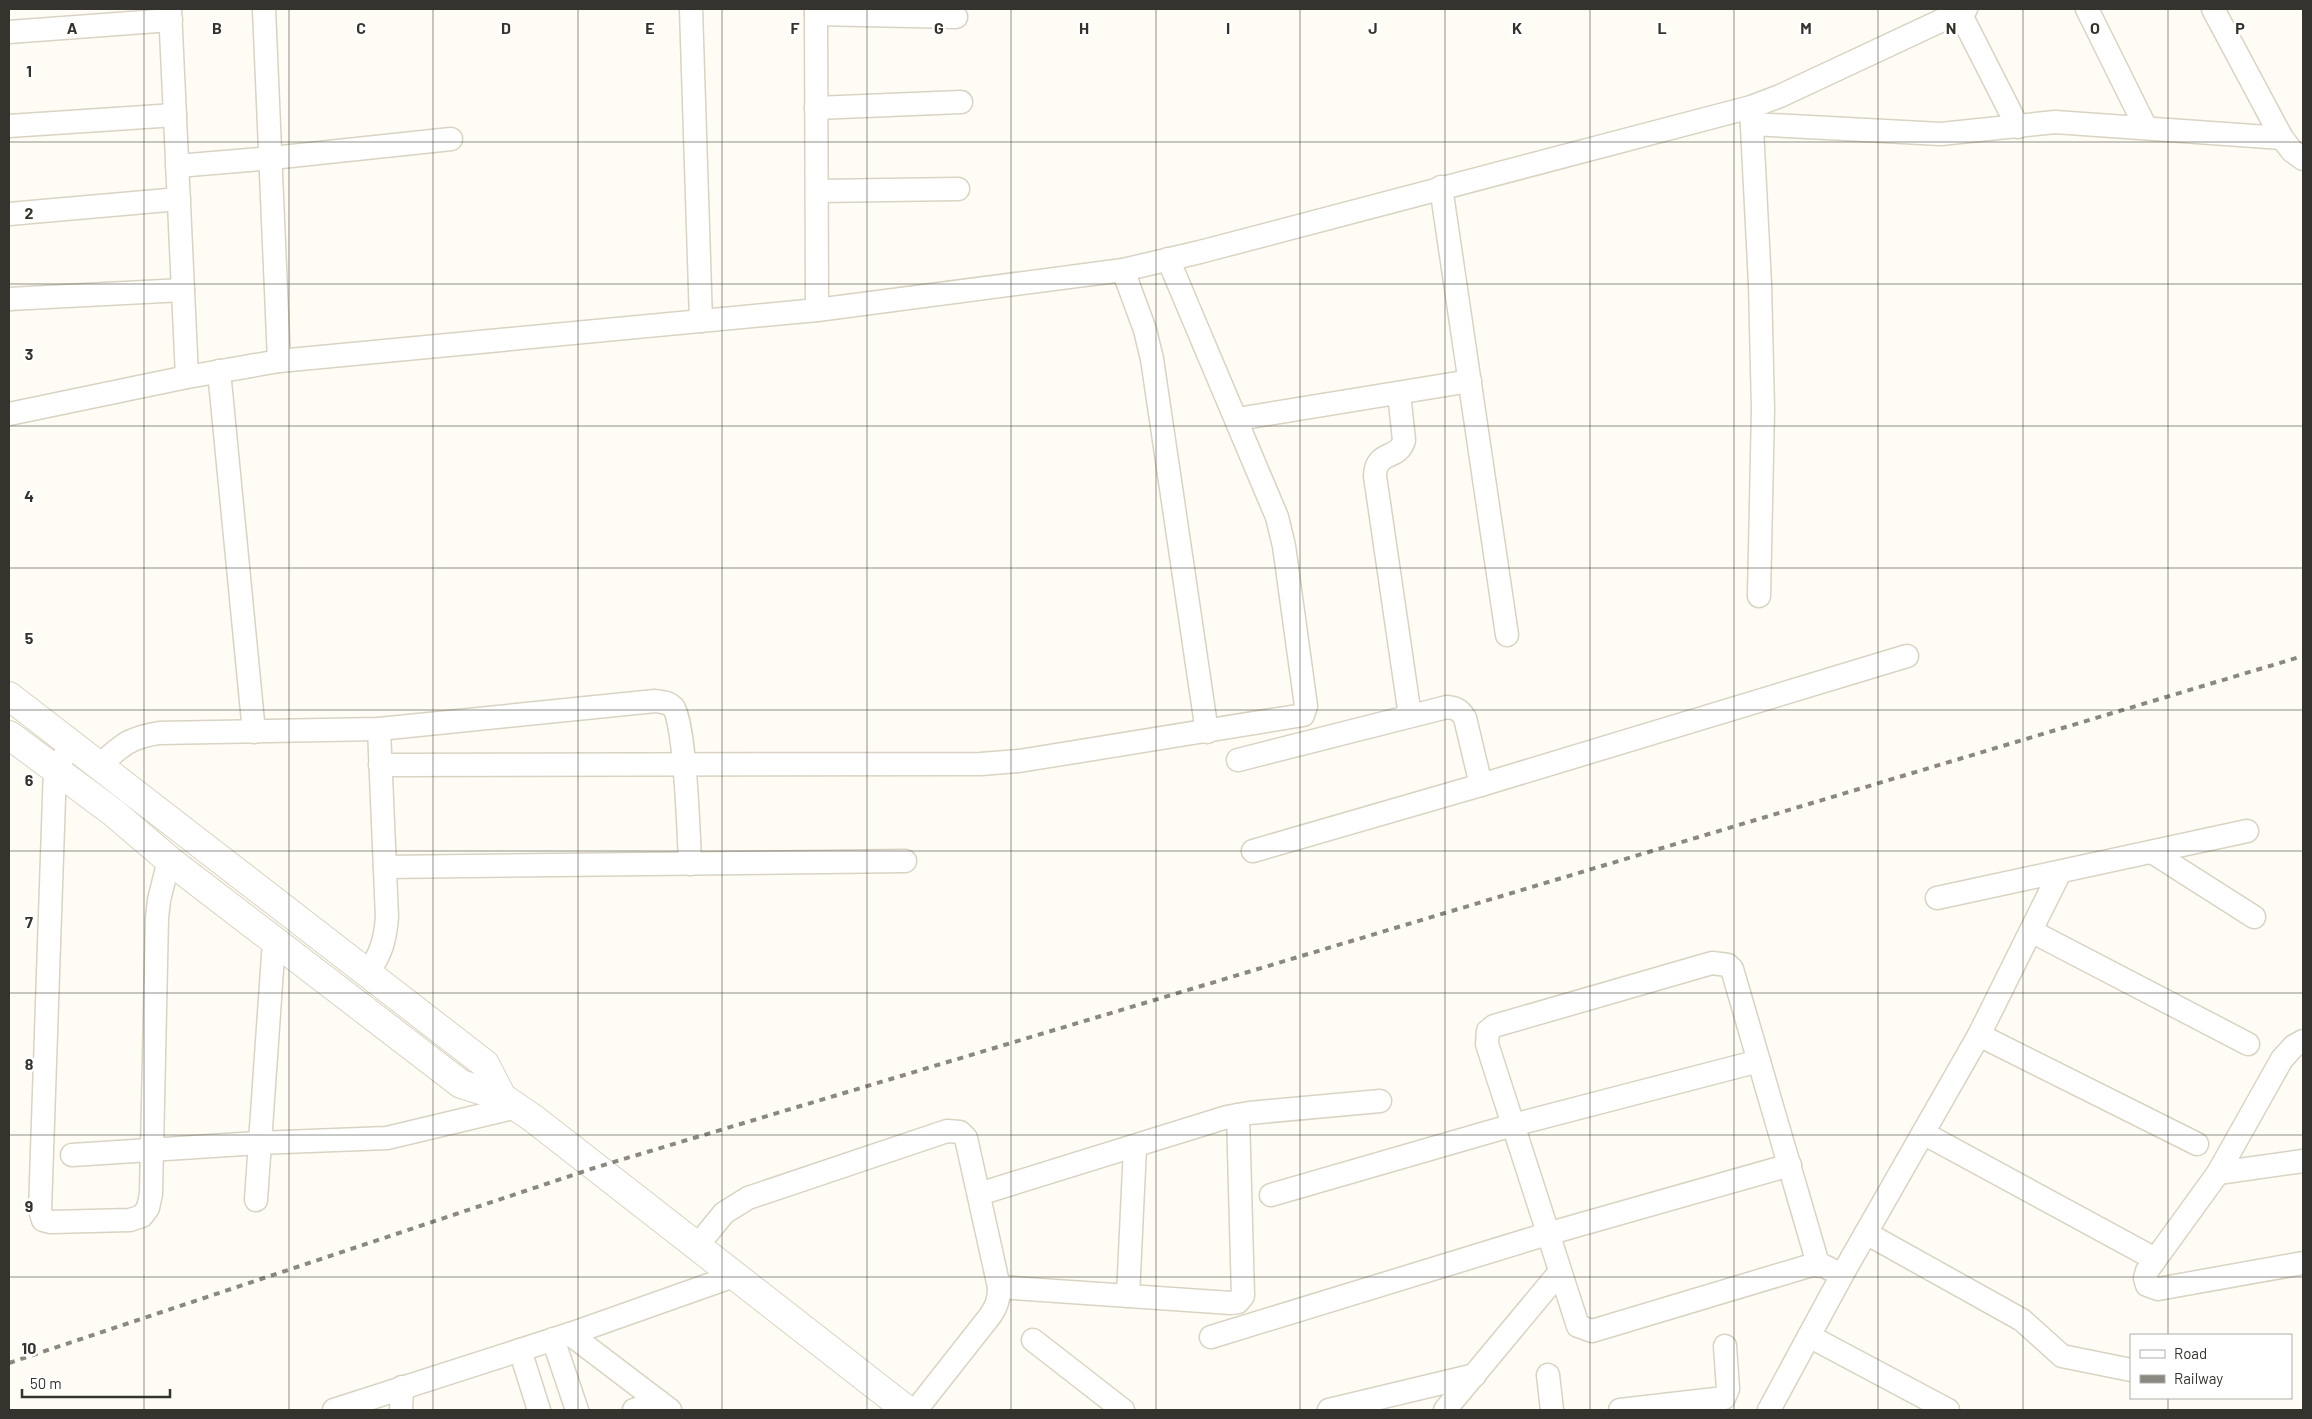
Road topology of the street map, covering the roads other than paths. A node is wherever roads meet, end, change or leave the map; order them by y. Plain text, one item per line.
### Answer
1 (264, 9) edge
2 (691, 9) edge
3 (2087, 9) edge
4 (2213, 9) edge
5 (1961, 10) edge
6 (816, 11) edge
7 (171, 14) edge
8 (956, 17) dead end
9 (9, 32) edge
10 (961, 102) dead end
11 (816, 108) junction
12 (175, 114) junction
13 (1752, 115) junction
14 (9, 126) edge
15 (2018, 127) junction
16 (2146, 128) junction
17 (2282, 138) junction
18 (451, 139) dead end
19 (272, 158) junction
20 (2303, 159) edge
21 (177, 166) junction
22 (1441, 187) junction
23 (958, 189) dead end
24 (816, 191) junction
25 (179, 199) junction
26 (9, 214) edge
27 (1168, 259) junction
28 (1123, 270) junction
29 (183, 290) junction
30 (9, 299) edge
31 (817, 310) junction
32 (701, 321) junction
33 (279, 361) junction
34 (219, 371) junction
35 (187, 377) junction
36 (1470, 382) junction
37 (1399, 393) junction
38 (9, 414) edge
39 (1237, 419) junction
40 (1759, 596) dead end
41 (1507, 635) dead end
42 (1906, 656) dead end
43 (9, 696) edge
44 (1410, 716) junction
45 (378, 730) junction
46 (254, 732) junction
47 (1207, 732) junction
48 (9, 735) edge
49 (72, 746) junction
50 (1238, 760) dead end
51 (380, 764) junction
52 (684, 764) junction
53 (99, 766) junction
54 (55, 768) junction
55 (1481, 785) junction
56 (2247, 831) dead end
57 (1253, 851) dead end
58 (2152, 852) junction
59 (169, 860) junction
60 (905, 861) dead end
61 (690, 864) junction
62 (385, 867) junction
63 (2060, 872) junction
64 (1937, 898) dead end
65 (2254, 917) dead end
66 (2031, 931) junction
67 (274, 940) junction
68 (368, 975) junction
69 (1979, 1035) junction
70 (2303, 1041) edge
71 (2248, 1044) dead end
72 (1759, 1061) junction
73 (1380, 1101) dead end
74 (510, 1102) junction
75 (1238, 1115) junction
76 (1513, 1125) junction
77 (1923, 1132) junction
78 (258, 1143) junction
79 (2197, 1144) dead end
80 (1135, 1147) junction
81 (152, 1150) junction
82 (72, 1155) dead end
83 (2303, 1161) edge
84 (1790, 1165) junction
85 (2218, 1173) junction
86 (979, 1194) junction
87 (1271, 1195) dead end
88 (256, 1200) dead end
89 (1866, 1233) junction
90 (1547, 1234) junction
91 (696, 1246) junction
92 (2142, 1251) junction
93 (2303, 1263) edge
94 (1818, 1264) junction
95 (1559, 1273) junction
96 (1842, 1275) junction
97 (734, 1276) junction
98 (999, 1287) junction
99 (1128, 1296) junction
100 (1809, 1336) junction
101 (562, 1337) junction
102 (1211, 1337) dead end
103 (1033, 1340) dead end
104 (1725, 1346) dead end
105 (520, 1350) junction
106 (2130, 1370) edge
107 (1475, 1375) junction
108 (1548, 1375) dead end
109 (402, 1387) junction
110 (664, 1406) edge
111 (1108, 1406) edge
112 (334, 1410) edge
113 (401, 1410) edge
114 (539, 1410) edge
115 (577, 1410) edge
116 (634, 1410) edge
117 (906, 1410) edge
118 (916, 1410) edge
119 (1329, 1410) edge
120 (1446, 1410) edge
121 (1552, 1410) edge
122 (1620, 1410) edge
123 (1769, 1410) edge
124 (1948, 1410) edge

1 - 19 street
2 - 32 street
3 - 16 street
4 - 17 street
5 - 13 street
5 - 15 street
6 - 8 street
6 - 11 street
7 - 9 street
7 - 12 street
10 - 11 street
11 - 24 street
12 - 14 street
12 - 21 street
13 - 15 street
13 - 22 street
13 - 40 street
15 - 16 street
16 - 17 street
17 - 20 street
18 - 19 street
19 - 21 street
19 - 33 street
21 - 25 street
22 - 27 street
22 - 36 street
23 - 24 street
24 - 31 street
25 - 26 street
25 - 29 street
27 - 28 street
27 - 39 street
28 - 31 street
28 - 47 street
29 - 30 street
29 - 35 street
31 - 32 street
32 - 33 street
33 - 34 street
34 - 35 street
34 - 46 street
35 - 38 street
36 - 37 street
36 - 41 street
37 - 39 street
37 - 44 street
39 - 47 street
42 - 55 street
43 - 49 main road
44 - 50 street
44 - 55 street
45 - 46 street
45 - 51 street
45 - 52 street
46 - 53 street
47 - 52 street
48 - 54 main road
49 - 53 main road
49 - 54 street
51 - 52 street
51 - 62 street
52 - 61 street
53 - 68 main road
54 - 59 main road
54 - 81 street
55 - 57 street
56 - 58 street
58 - 63 street
58 - 65 street
59 - 67 main road
59 - 81 street
60 - 61 street
61 - 62 street
62 - 68 street
63 - 64 street
63 - 66 street
66 - 69 street
66 - 71 street
67 - 74 main road
67 - 78 street
68 - 74 main road
69 - 77 street
69 - 79 street
70 - 85 street
72 - 76 street
72 - 76 street
72 - 84 street
73 - 75 street
74 - 78 street
74 - 91 main road
75 - 80 street
75 - 99 street
76 - 87 street
76 - 90 street
77 - 89 street
77 - 92 street
78 - 81 street
78 - 88 street
80 - 86 street
80 - 99 street
81 - 82 street
83 - 85 street
84 - 90 street
84 - 94 street
85 - 92 street
86 - 91 street
86 - 98 street
89 - 96 street
89 - 106 street
90 - 95 street
90 - 102 street
91 - 97 main road
92 - 93 street
94 - 95 street
94 - 96 street
95 - 107 street
96 - 100 street
97 - 101 street
97 - 117 main road
98 - 99 street
98 - 118 street
100 - 123 street
100 - 124 street
101 - 105 street
101 - 110 street
101 - 115 street
103 - 111 street
104 - 122 street
105 - 109 street
105 - 114 street
107 - 119 street
107 - 120 street
108 - 121 street
109 - 112 street
109 - 113 street
110 - 116 street

